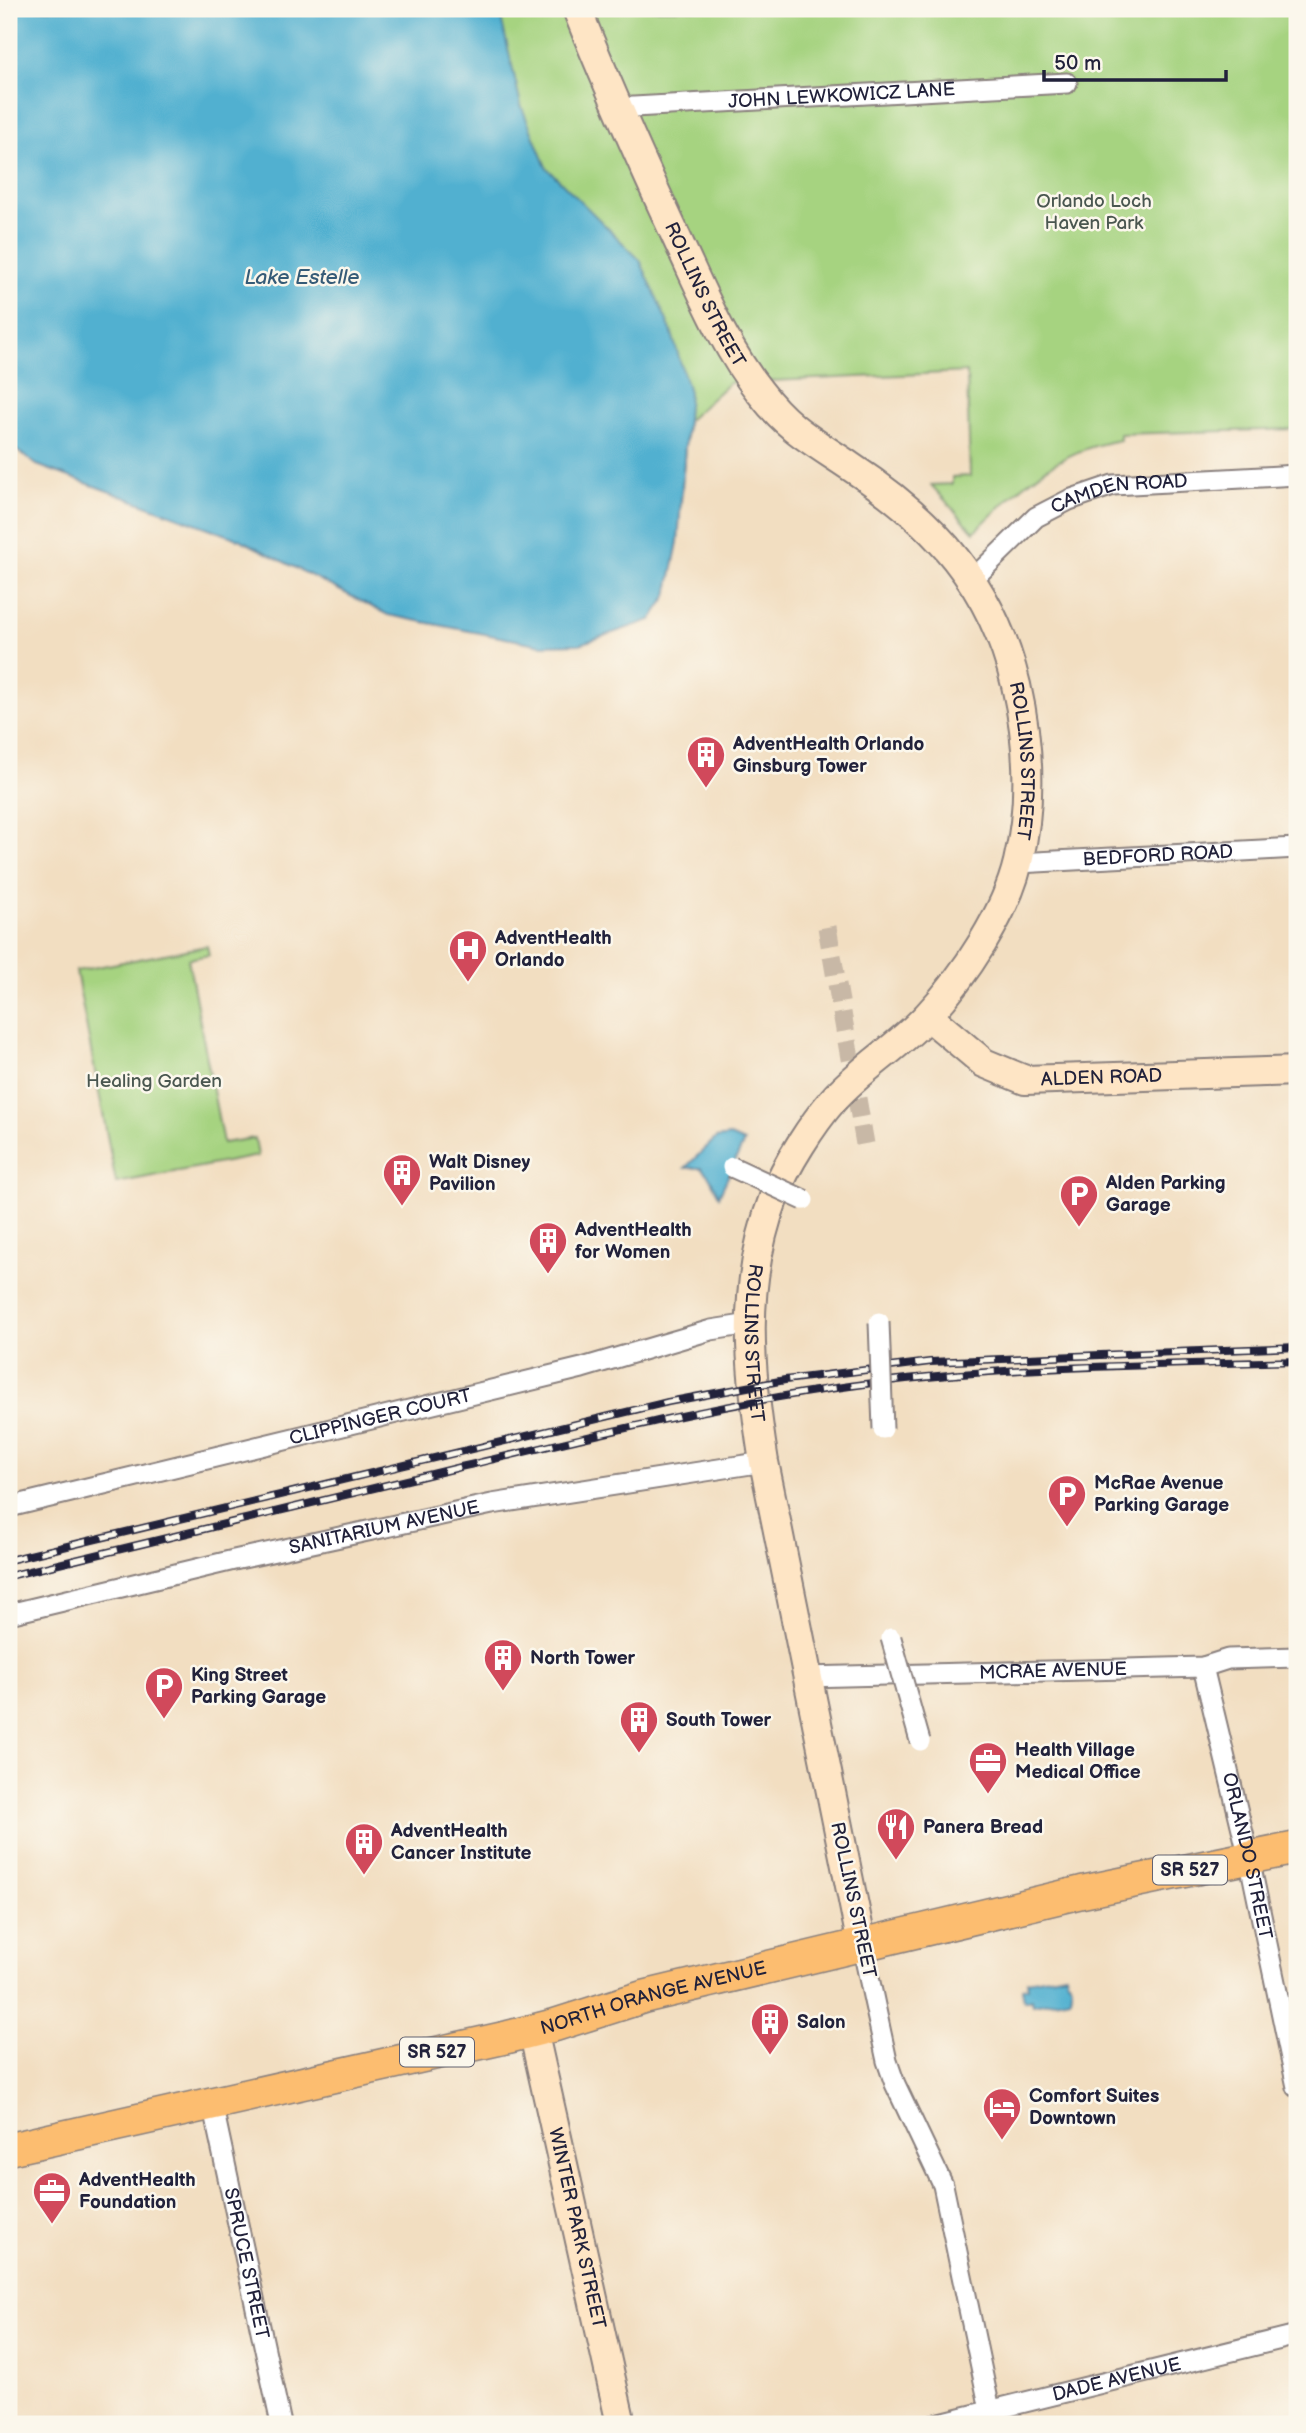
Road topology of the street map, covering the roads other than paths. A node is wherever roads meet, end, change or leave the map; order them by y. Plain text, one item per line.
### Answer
1 (577, 9) edge
2 (1067, 83) dead end
3 (617, 108) junction
4 (1297, 475) edge
5 (972, 580) junction
6 (1297, 848) edge
7 (1017, 863) junction
8 (928, 1016) junction
9 (1297, 1071) edge
10 (732, 1167) dead end
11 (804, 1200) dead end
12 (879, 1322) dead end
13 (750, 1324) junction
14 (883, 1429) dead end
15 (764, 1462) junction
16 (9, 1507) edge
17 (9, 1614) edge
18 (891, 1638) dead end
19 (1297, 1657) edge
20 (1203, 1667) junction
21 (806, 1676) junction
22 (920, 1741) dead end
23 (1297, 1848) edge
24 (1249, 1858) junction
25 (862, 1945) junction
26 (533, 2031) junction
27 (1297, 2087) edge
28 (212, 2103) junction
29 (9, 2149) edge
30 (1297, 2335) edge
31 (992, 2418) edge
32 (281, 2424) edge
33 (621, 2424) edge
34 (936, 2424) edge

1 - 3 street, ROLLINS STREET
2 - 3 street, JOHN LEWKOWICZ LANE
3 - 5 street, ROLLINS STREET
4 - 5 street, CAMDEN ROAD
5 - 7 street, ROLLINS STREET
6 - 7 street, BEDFORD ROAD
7 - 8 street, ROLLINS STREET
8 - 9 street, ALDEN ROAD
8 - 13 street, ROLLINS STREET
10 - 11 street, bridge
12 - 14 street, bridge
13 - 15 street, ROLLINS STREET
13 - 16 street, CLIPPINGER COURT
15 - 17 street, SANITARIUM AVENUE
15 - 21 street, ROLLINS STREET
18 - 22 street, bridge
19 - 20 street, MCRAE AVENUE
20 - 21 street, MCRAE AVENUE
20 - 24 street, ORLANDO STREET
21 - 25 street, ROLLINS STREET
23 - 24 main road, NORTH ORANGE AVENUE / SR 527
24 - 25 main road, NORTH ORANGE AVENUE / SR 527
24 - 27 street, ORLANDO STREET
25 - 26 main road, NORTH ORANGE AVENUE / SR 527
25 - 31 street, ROLLINS STREET
26 - 28 main road, NORTH ORANGE AVENUE / SR 527
26 - 33 street, WINTER PARK STREET
28 - 29 main road, NORTH ORANGE AVENUE / SR 527
28 - 32 street, SPRUCE STREET
30 - 31 street, DADE AVENUE
31 - 34 street, DADE AVENUE

